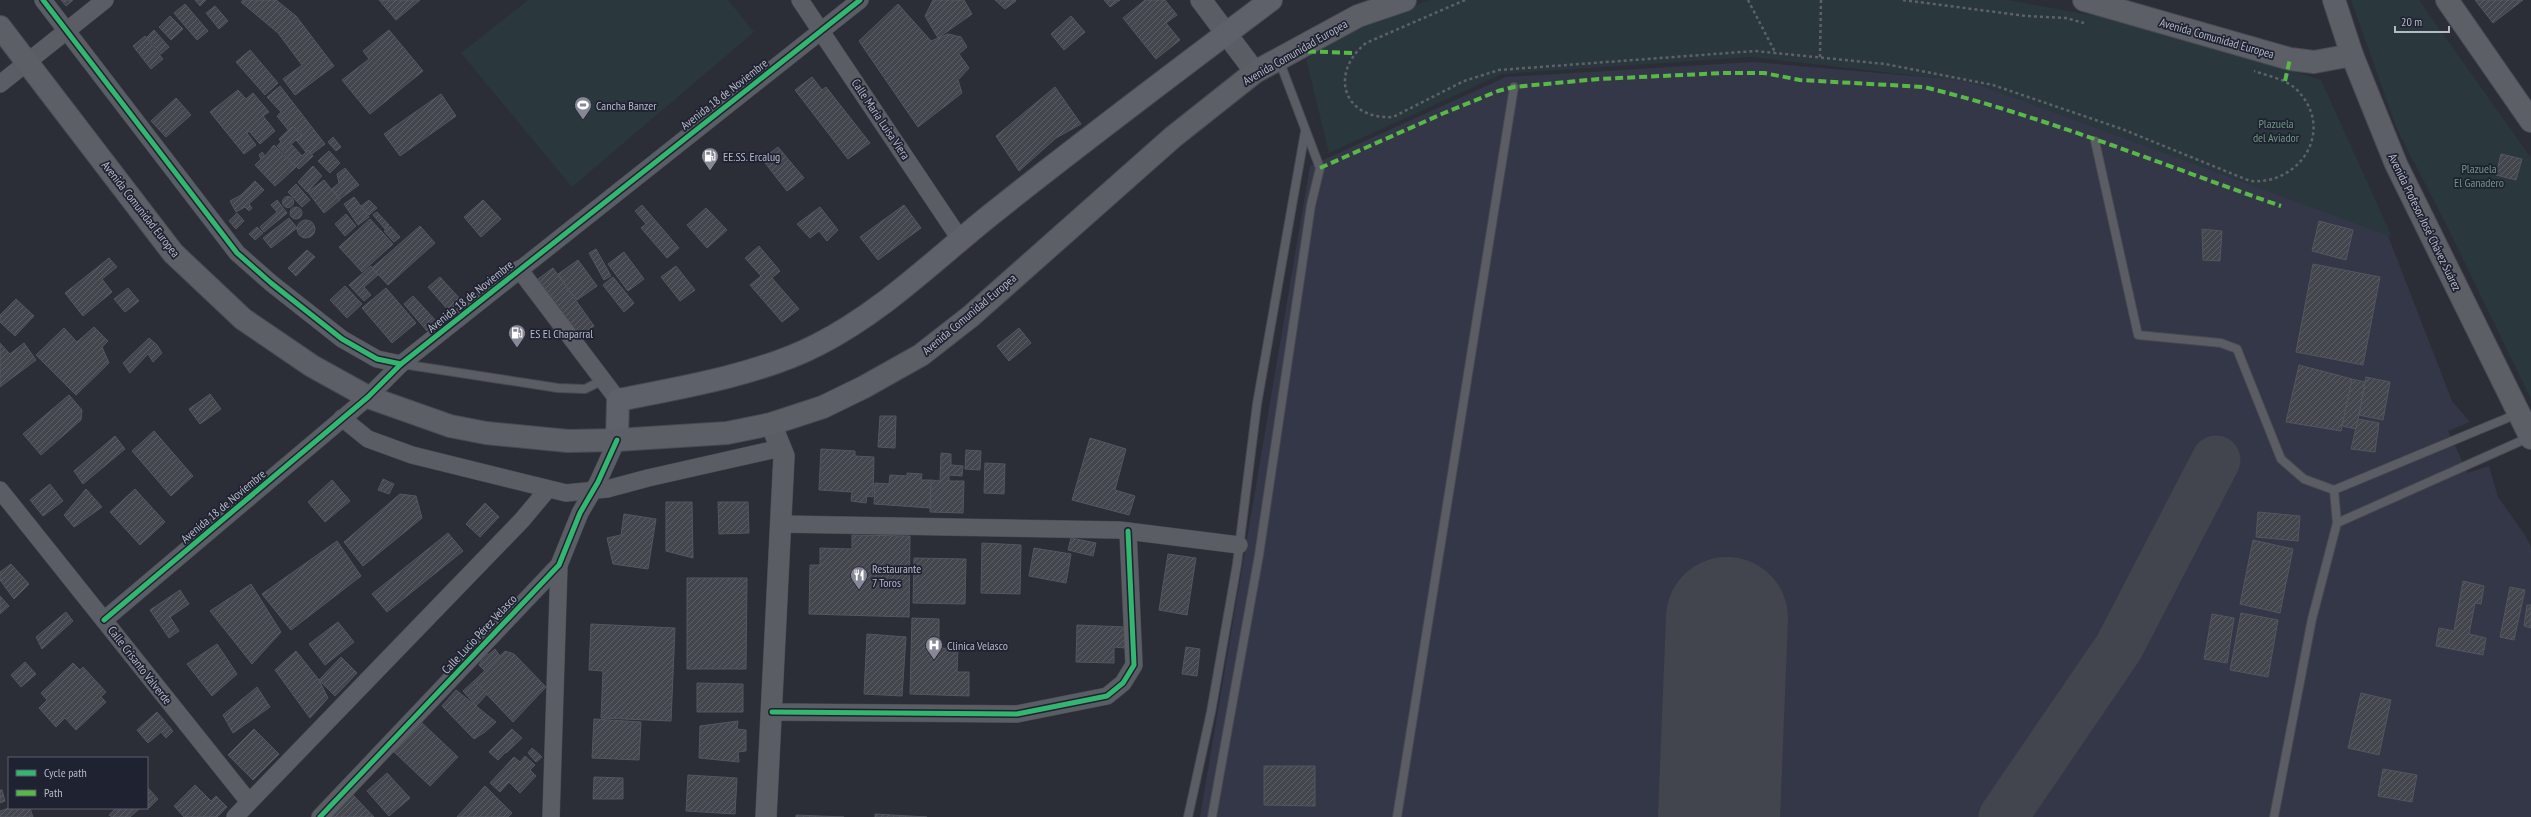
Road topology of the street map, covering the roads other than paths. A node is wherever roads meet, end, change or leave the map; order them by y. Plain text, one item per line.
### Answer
1 (43, 0) edge
2 (105, 0) edge
3 (800, 0) edge
4 (860, 0) edge
5 (1201, 0) edge
6 (1271, 0) edge
7 (1405, 0) edge
8 (2084, 0) edge
9 (2334, 0) edge
10 (2447, 0) edge
11 (0, 27) edge
12 (67, 30) junction
13 (822, 30) junction
14 (1226, 34) junction
15 (2352, 55) junction
16 (1279, 60) junction
17 (27, 62) junction
18 (1255, 72) junction
19 (0, 84) edge
20 (1514, 87) dead end
21 (2531, 121) edge
22 (1305, 130) junction
23 (2095, 141) dead end
24 (960, 239) junction
25 (520, 269) junction
26 (401, 364) junction
27 (603, 380) junction
28 (368, 397) junction
29 (618, 400) junction
30 (2520, 413) junction
31 (342, 418) junction
32 (771, 424) junction
33 (2531, 437) edge
34 (617, 440) junction
35 (781, 448) junction
36 (548, 489) junction
37 (0, 490) edge
38 (593, 490) junction
39 (2334, 490) junction
40 (2337, 523) junction
41 (781, 524) junction
42 (1128, 531) junction
43 (1239, 545) junction
44 (559, 565) junction
45 (104, 620) junction
46 (772, 712) junction
47 (249, 802) junction
48 (235, 817) edge
49 (320, 817) edge
50 (551, 817) edge
51 (766, 817) edge
52 (1188, 817) edge
53 (1212, 817) edge
54 (1397, 817) edge
55 (2274, 817) edge

1 - 12 street
2 - 12 street
3 - 13 street, Calle María Luisa Viera
4 - 13 street, Avenida 18 de Noviembre
5 - 14 street
6 - 14 main road
7 - 16 main road, Avenida Comunidad Europea
8 - 15 main road, Avenida Comunidad Europea
9 - 15 main road, Avenida Profesor José Chávez Suárez
10 - 21 main road
11 - 17 main road, Avenida Comunidad Europea
12 - 17 street
12 - 26 street
13 - 24 street, Calle María Luisa Viera
13 - 25 street, Avenida 18 de Noviembre
14 - 18 street
14 - 24 main road
15 - 30 main road, Avenida Profesor José Chávez Suárez
16 - 18 main road, Avenida Comunidad Europea
16 - 22 lane
17 - 19 street
17 - 28 main road, Avenida Comunidad Europea
18 - 32 main road, Avenida Comunidad Europea
20 - 54 lane
22 - 43 lane
22 - 53 lane
23 - 39 lane
24 - 29 main road
25 - 26 street, Avenida 18 de Noviembre
25 - 27 street
26 - 27 lane
26 - 28 street, Avenida 18 de Noviembre
27 - 29 street
28 - 31 street, Avenida 18 de Noviembre
28 - 34 main road, Avenida Comunidad Europea
29 - 34 main road
30 - 33 main road, Avenida Profesor José Chávez Suárez
30 - 39 lane
31 - 36 street
31 - 45 street, Avenida 18 de Noviembre
32 - 34 main road, Avenida Comunidad Europea
32 - 35 street
33 - 40 lane
34 - 38 street, Calle Lucio Pérez Velasco
35 - 38 street
35 - 41 street
36 - 38 street
36 - 47 street
37 - 45 street, Calle Crisanto Valverde
38 - 44 street, Calle Lucio Pérez Velasco
39 - 40 lane
40 - 55 lane
41 - 42 street
41 - 46 street
42 - 43 street
42 - 46 street
43 - 52 lane
44 - 49 street, Calle Lucio Pérez Velasco
44 - 50 street
45 - 47 street, Calle Crisanto Valverde
46 - 51 street
47 - 48 street

